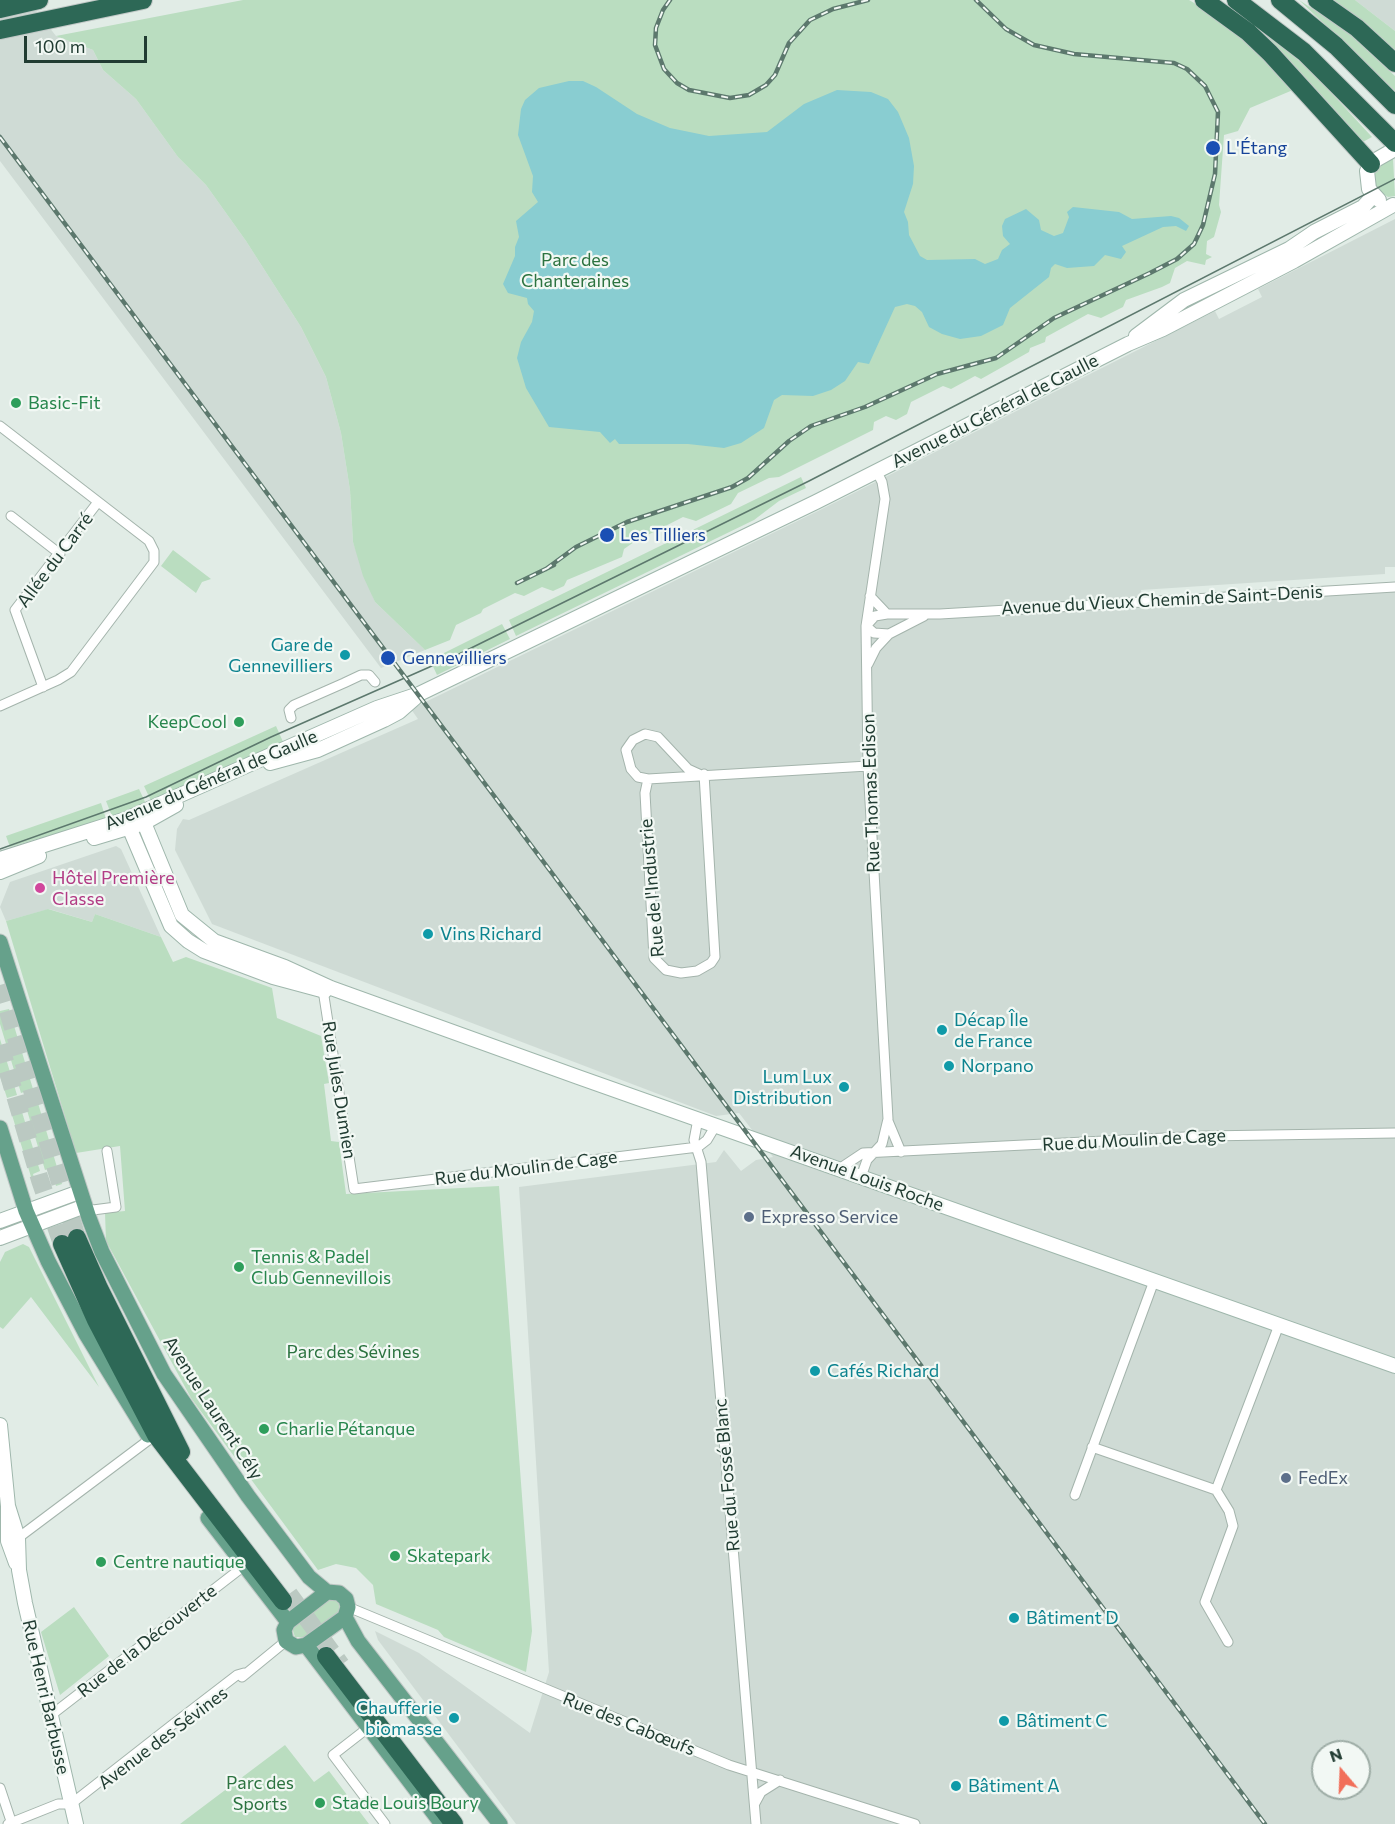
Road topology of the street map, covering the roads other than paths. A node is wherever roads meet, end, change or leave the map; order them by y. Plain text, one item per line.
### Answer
1 (39, 0) edge
2 (143, 0) edge
3 (1204, 0) edge
4 (1236, 0) edge
5 (1280, 0) edge
6 (1317, 0) edge
7 (0, 9) edge
8 (0, 30) edge
9 (1395, 63) edge
10 (1395, 105) edge
11 (1392, 142) edge
12 (1371, 164) junction
13 (1373, 196) junction
14 (1394, 205) edge
15 (1225, 278) junction
16 (1232, 292) junction
17 (1132, 342) junction
18 (0, 426) edge
19 (876, 470) junction
20 (98, 502) junction
21 (11, 516) dead end
22 (60, 554) junction
23 (1395, 587) edge
24 (870, 596) junction
25 (887, 614) junction
26 (929, 614) junction
27 (866, 626) junction
28 (889, 634) junction
29 (866, 668) junction
30 (375, 682) dead end
31 (43, 687) junction
32 (0, 706) edge
33 (291, 718) dead end
34 (868, 766) junction
35 (701, 774) junction
36 (648, 779) junction
37 (142, 818) junction
38 (128, 824) junction
39 (0, 859) edge
40 (0, 872) edge
41 (0, 942) edge
42 (323, 990) junction
43 (339, 991) junction
44 (698, 1119) junction
45 (888, 1119) junction
46 (716, 1125) junction
47 (0, 1128) edge
48 (1395, 1133) edge
49 (698, 1147) junction
50 (108, 1151) dead end
51 (901, 1152) junction
52 (874, 1153) junction
53 (839, 1169) junction
54 (861, 1177) junction
55 (354, 1189) joint
56 (79, 1192) junction
57 (85, 1206) junction
58 (26, 1211) junction
59 (0, 1221) edge
60 (32, 1226) junction
61 (0, 1238) edge
62 (70, 1240) tunnel mouth
63 (1154, 1281) junction
64 (1279, 1325) junction
65 (1395, 1366) edge
66 (0, 1425) edge
67 (150, 1439) junction
68 (1092, 1447) junction
69 (1216, 1490) junction
70 (1075, 1495) dead end
71 (9, 1540) edge
72 (244, 1566) junction
73 (327, 1592) junction
74 (286, 1598) tunnel mouth
75 (346, 1612) junction
76 (288, 1622) junction
77 (286, 1641) junction
78 (1228, 1642) dead end
79 (306, 1645) junction
80 (326, 1656) tunnel mouth
81 (50, 1716) junction
82 (369, 1727) junction
83 (751, 1772) junction
84 (780, 1780) junction
85 (0, 1788) edge
86 (71, 1802) junction
87 (755, 1803) junction
88 (13, 1824) edge
89 (76, 1824) edge
90 (385, 1824) edge
91 (442, 1824) edge
92 (454, 1824) edge
93 (500, 1824) edge
94 (756, 1824) edge
95 (915, 1824) edge

1 - 7 highway
2 - 8 highway
3 - 12 highway
4 - 11 highway
5 - 10 highway
6 - 9 highway
11 - 12 main road
12 - 13 main road
13 - 14 main road
13 - 15 main road, Avenue du Général de Gaulle
14 - 16 main road, Avenue du Général de Gaulle
15 - 16 main road
15 - 17 main road, Avenue du Général de Gaulle
16 - 17 main road, Avenue du Général de Gaulle
17 - 19 main road, Avenue du Général de Gaulle
18 - 20 street
19 - 24 street, Rue Thomas Edison
19 - 37 main road, Avenue du Général de Gaulle
20 - 22 street, Allée du Carré
20 - 31 street
21 - 22 street
22 - 31 street, Allée du Carré
23 - 26 street, Avenue du Vieux Chemin de Saint-Denis
24 - 25 street
24 - 27 street, Rue Thomas Edison
25 - 26 street, Avenue du Vieux Chemin de Saint-Denis
25 - 27 street, Avenue du Vieux Chemin de Saint-Denis
26 - 28 street, Avenue du Vieux Chemin de Saint-Denis
27 - 28 street
27 - 29 street, Rue Thomas Edison
28 - 29 street, Avenue du Vieux Chemin de Saint-Denis
29 - 34 street, Rue Thomas Edison
30 - 33 street
31 - 32 street
34 - 35 street
34 - 45 street, Rue Thomas Edison
35 - 36 street
35 - 36 street
35 - 36 street, Rue de l'Industrie
37 - 38 main road, Avenue du Général de Gaulle
37 - 43 main road, Avenue Louis Roche
38 - 39 main road, Avenue du Général de Gaulle
38 - 40 main road, Avenue du Général de Gaulle
38 - 42 main road, Avenue Louis Roche
41 - 56 main road, Avenue Laurent Cély
42 - 43 main road, Avenue Louis Roche
42 - 55 street, Rue Jules Dumien
43 - 44 main road, Avenue Louis Roche
44 - 46 main road, Avenue Louis Roche
44 - 49 street, Rue du Fossé Blanc
45 - 51 street, Rue Thomas Edison
45 - 52 street, Rue Thomas Edison
46 - 49 street
46 - 53 main road, Avenue Louis Roche
47 - 58 main road
48 - 51 street, Rue du Moulin de Cage
49 - 55 street, Rue du Moulin de Cage
49 - 83 street, Rue du Fossé Blanc
50 - 57 street
51 - 52 street, Rue du Moulin de Cage
52 - 53 street, Rue du Moulin de Cage
52 - 54 street
53 - 54 main road, Avenue Louis Roche
54 - 63 main road, Avenue Louis Roche
56 - 57 main road, Avenue Laurent Cély
56 - 58 main road
57 - 60 main road
57 - 73 main road, Avenue Laurent Cély
58 - 59 main road
58 - 60 main road
60 - 61 main road
60 - 67 main road
62 - 74 highway
63 - 64 main road, Avenue Louis Roche
63 - 68 street
64 - 65 main road, Avenue Louis Roche
64 - 69 street
66 - 71 main road, Rue Henri Barbusse
67 - 71 street
67 - 72 main road
68 - 69 street
68 - 70 street
69 - 78 street
71 - 81 main road, Rue Henri Barbusse
72 - 76 main road
72 - 81 street, Rue de la Découverte
73 - 75 main road, Avenue Laurent Cély
73 - 76 main road
75 - 79 main road
75 - 83 street, Rue des Cabœufs
75 - 93 main road, Avenue Laurent Cély
76 - 77 main road
77 - 79 main road
77 - 86 street, Avenue des Sévines
79 - 82 main road
80 - 92 highway
81 - 86 main road, Rue Henri Barbusse
82 - 90 street
82 - 91 main road
83 - 84 street, Rue des Cabœufs
83 - 87 street, Rue du Fossé Blanc
84 - 87 street
84 - 95 street, Rue des Cabœufs
85 - 88 street
86 - 88 street
86 - 89 main road, Rue Henri Barbusse
87 - 94 street, Rue du Fossé Blanc

